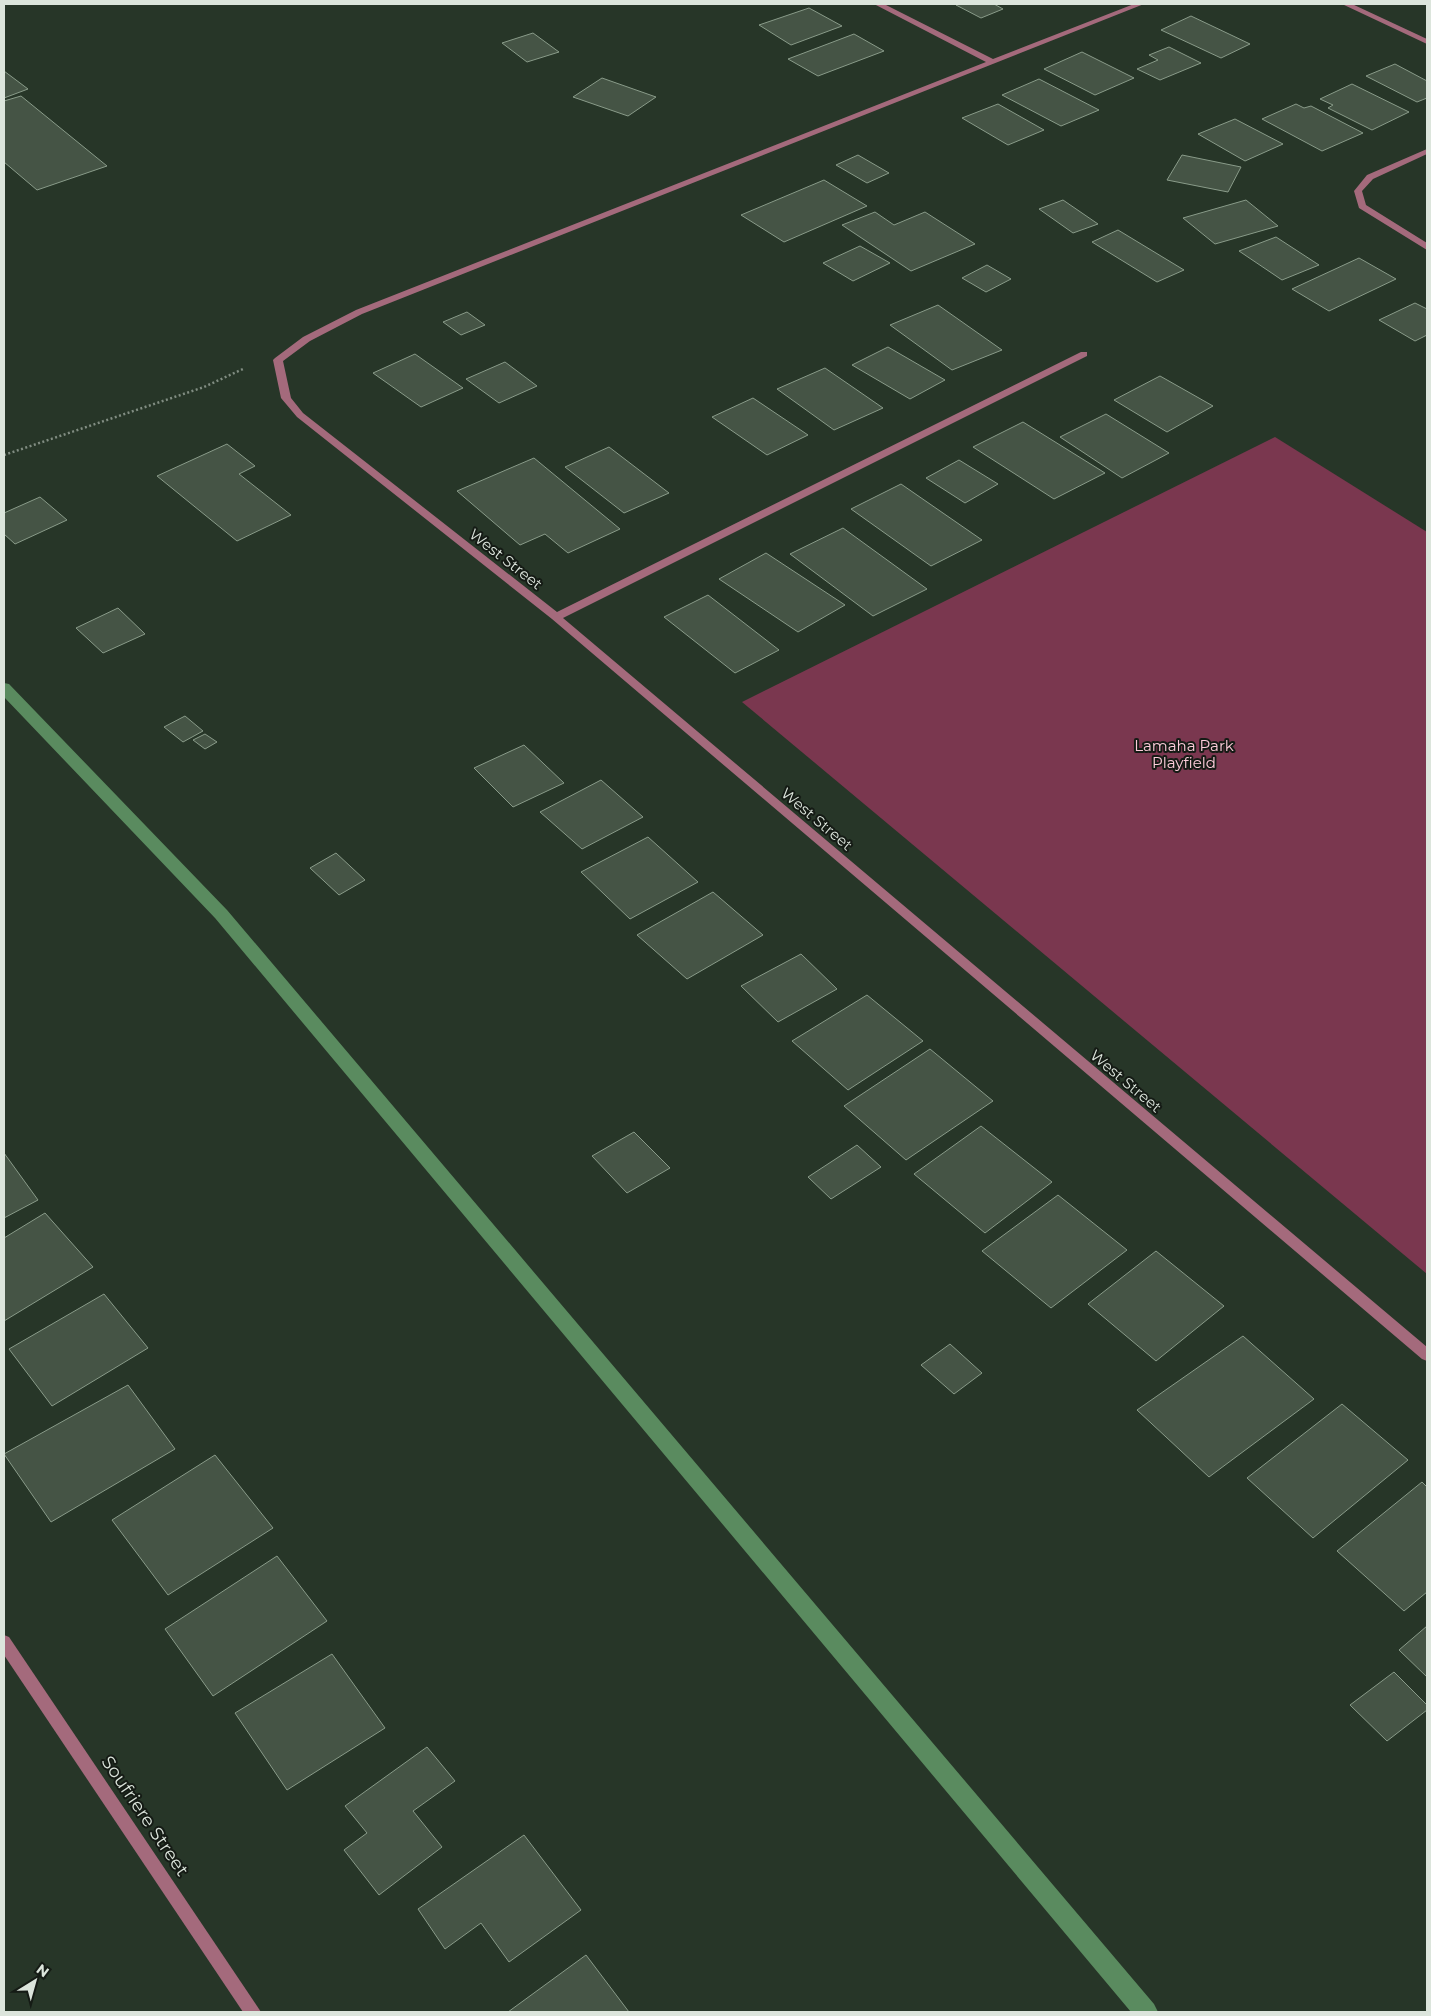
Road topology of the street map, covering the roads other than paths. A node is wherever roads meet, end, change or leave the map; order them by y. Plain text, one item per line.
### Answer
1 (878, 4) edge
2 (1140, 4) edge
3 (1346, 4) edge
4 (1427, 42) edge
5 (993, 62) junction
6 (1427, 152) edge
7 (1427, 247) edge
8 (1084, 354) dead end
9 (556, 617) junction
10 (1427, 1355) edge
11 (4, 1642) edge
12 (253, 2012) edge

1 - 5 street
2 - 5 street
3 - 4 street
5 - 9 street, West Street
6 - 7 street
8 - 9 street
9 - 10 street, West Street
11 - 12 street, Soufriere Street

